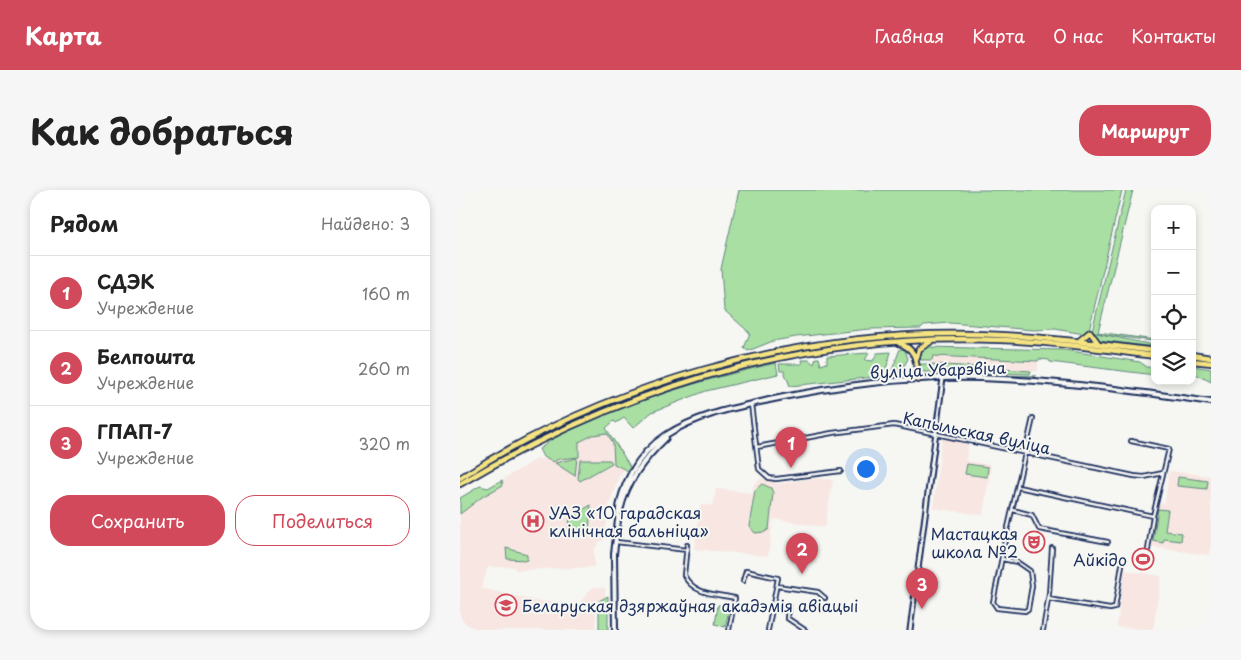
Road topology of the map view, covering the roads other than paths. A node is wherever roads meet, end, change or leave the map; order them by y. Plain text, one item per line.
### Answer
1 (934, 340) junction
2 (1078, 341) junction
3 (896, 342) junction
4 (1099, 344) junction
5 (1151, 350) edge
6 (1151, 355) edge
7 (1196, 356) edge
8 (1211, 358) edge
9 (760, 359) junction
10 (916, 361) junction
11 (1196, 361) edge
12 (1211, 363) edge
13 (944, 378) junction
14 (918, 380) junction
15 (1211, 402) edge
16 (751, 404) junction
17 (1033, 418) dead end
18 (937, 434) junction
19 (1131, 441) dead end
20 (757, 447) junction
21 (1024, 454) junction
22 (841, 471) dead end
23 (1163, 473) junction
24 (460, 478) edge
25 (460, 484) edge
26 (1018, 488) junction
27 (1013, 510) junction
28 (1153, 516) junction
29 (615, 542) junction
30 (1108, 542) dead end
31 (687, 545) dead end
32 (1052, 548) dead end
33 (687, 550) junction
34 (1148, 550) dead end
35 (1002, 559) junction
36 (1122, 565) dead end
37 (743, 581) dead end
38 (777, 586) junction
39 (825, 598) dead end
40 (1048, 599) junction
41 (788, 606) dead end
42 (615, 630) edge
43 (729, 630) edge
44 (768, 630) edge
45 (803, 630) edge
46 (910, 630) edge
47 (1043, 630) edge

1 - 3 highway
1 - 6 highway
1 - 10 highway
2 - 4 highway
2 - 4 highway
2 - 9 highway
3 - 9 highway
3 - 10 highway
4 - 5 highway
7 - 8 highway
9 - 24 highway
9 - 25 highway
10 - 14 highway
11 - 12 highway
13 - 14 main road, вуліца Убарэвіча
13 - 15 main road, вуліца Убарэвіча
13 - 18 street
14 - 16 main road, вуліца Убарэвіча
16 - 20 street
16 - 29 main road, вуліца Убарэвіча
17 - 21 street
18 - 20 street, Капыльская вуліца
18 - 21 street, Капыльская вуліца
18 - 46 street
19 - 23 street
20 - 22 street
21 - 23 street, Капыльская вуліца
21 - 26 street
23 - 28 street
26 - 27 street
26 - 28 street
27 - 30 street
27 - 35 street
28 - 34 street
29 - 33 street
29 - 42 main road, вуліца Убарэвіча
31 - 33 street
32 - 40 street
33 - 43 street
35 - 35 street
36 - 40 street
37 - 38 street
38 - 39 street
38 - 44 street
40 - 47 street
41 - 45 street

